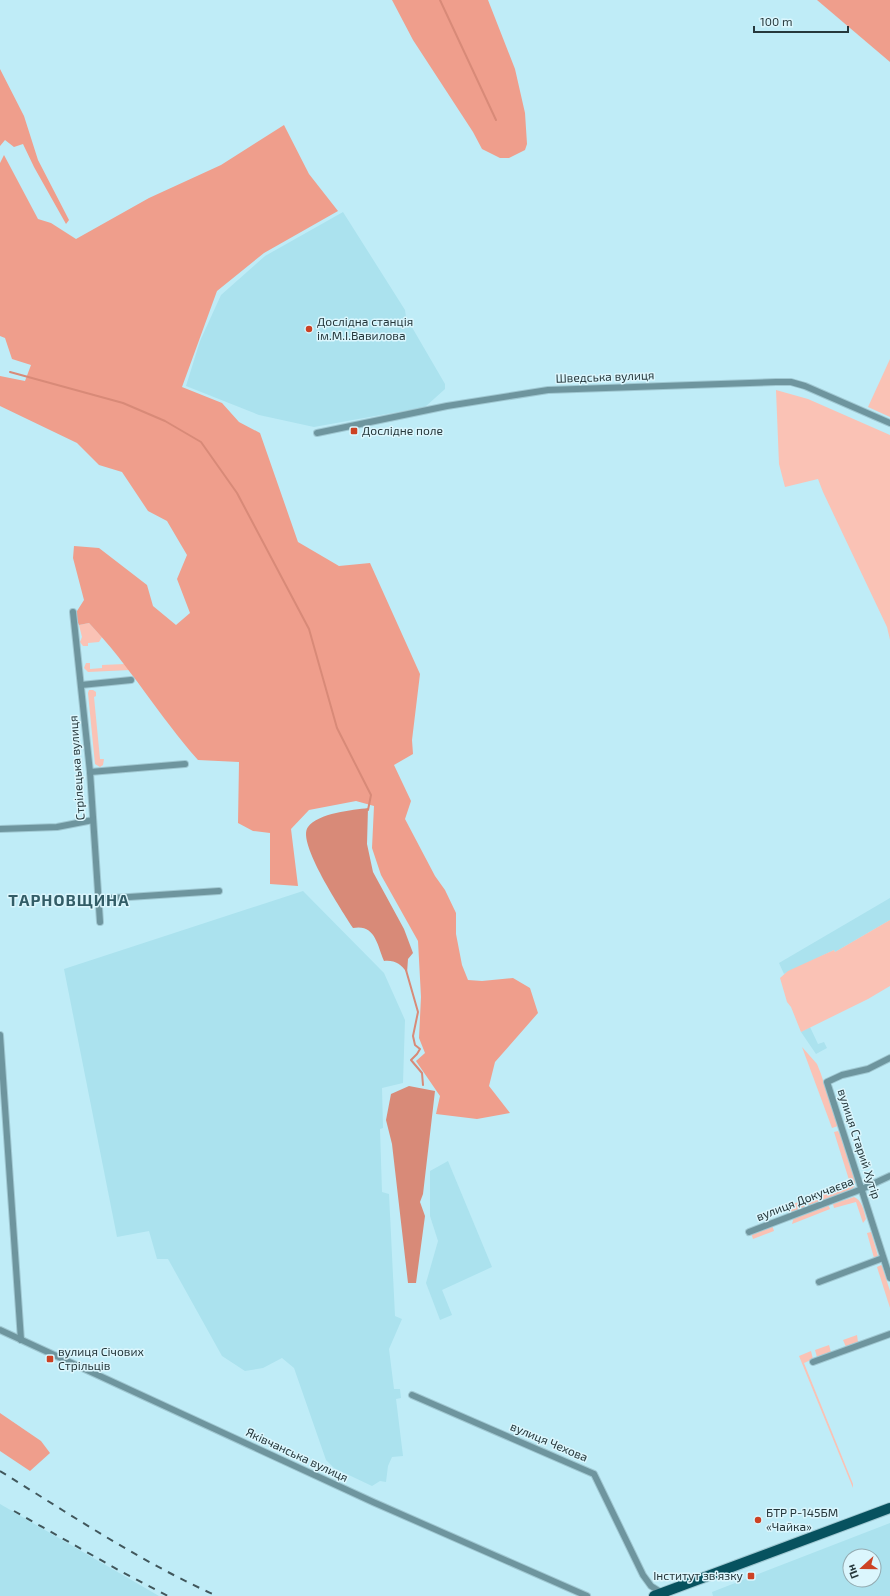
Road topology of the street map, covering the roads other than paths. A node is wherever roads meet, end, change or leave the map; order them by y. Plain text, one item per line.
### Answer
1 (890, 423) edge
2 (317, 433) dead end
3 (73, 612) dead end
4 (131, 680) dead end
5 (81, 685) junction
6 (185, 764) dead end
7 (90, 772) junction
8 (93, 820) junction
9 (0, 829) edge
10 (218, 891) dead end
11 (99, 899) junction
12 (100, 922) dead end
13 (0, 1035) edge
14 (890, 1058) edge
15 (890, 1176) edge
16 (862, 1188) junction
17 (749, 1232) dead end
18 (883, 1258) junction
19 (890, 1278) edge
20 (819, 1282) dead end
21 (0, 1330) edge
22 (890, 1334) edge
23 (21, 1340) junction
24 (813, 1362) dead end
25 (412, 1395) dead end
26 (890, 1508) edge
27 (658, 1594) edge
28 (587, 1596) edge

1 - 2 street, Шведська вулиця
3 - 5 street, Стрілецька вулиця
4 - 5 street
5 - 7 street, Стрілецька вулиця
6 - 7 street
7 - 8 street, Стрілецька вулиця
8 - 9 street
8 - 11 street, Стрілецька вулиця
10 - 11 street
11 - 12 street, Стрілецька вулиця
13 - 23 street
14 - 16 street, вулиця Старий Хутір
15 - 16 street, вулиця Докучаєва
16 - 17 street, вулиця Докучаєва
16 - 18 street, вулиця Старий Хутір
18 - 19 street, вулиця Старий Хутір
18 - 20 street
21 - 23 street, Яківчанська вулиця
22 - 24 street
23 - 28 street, Яківчанська вулиця
25 - 27 street, вулиця Чехова
26 - 27 main road

